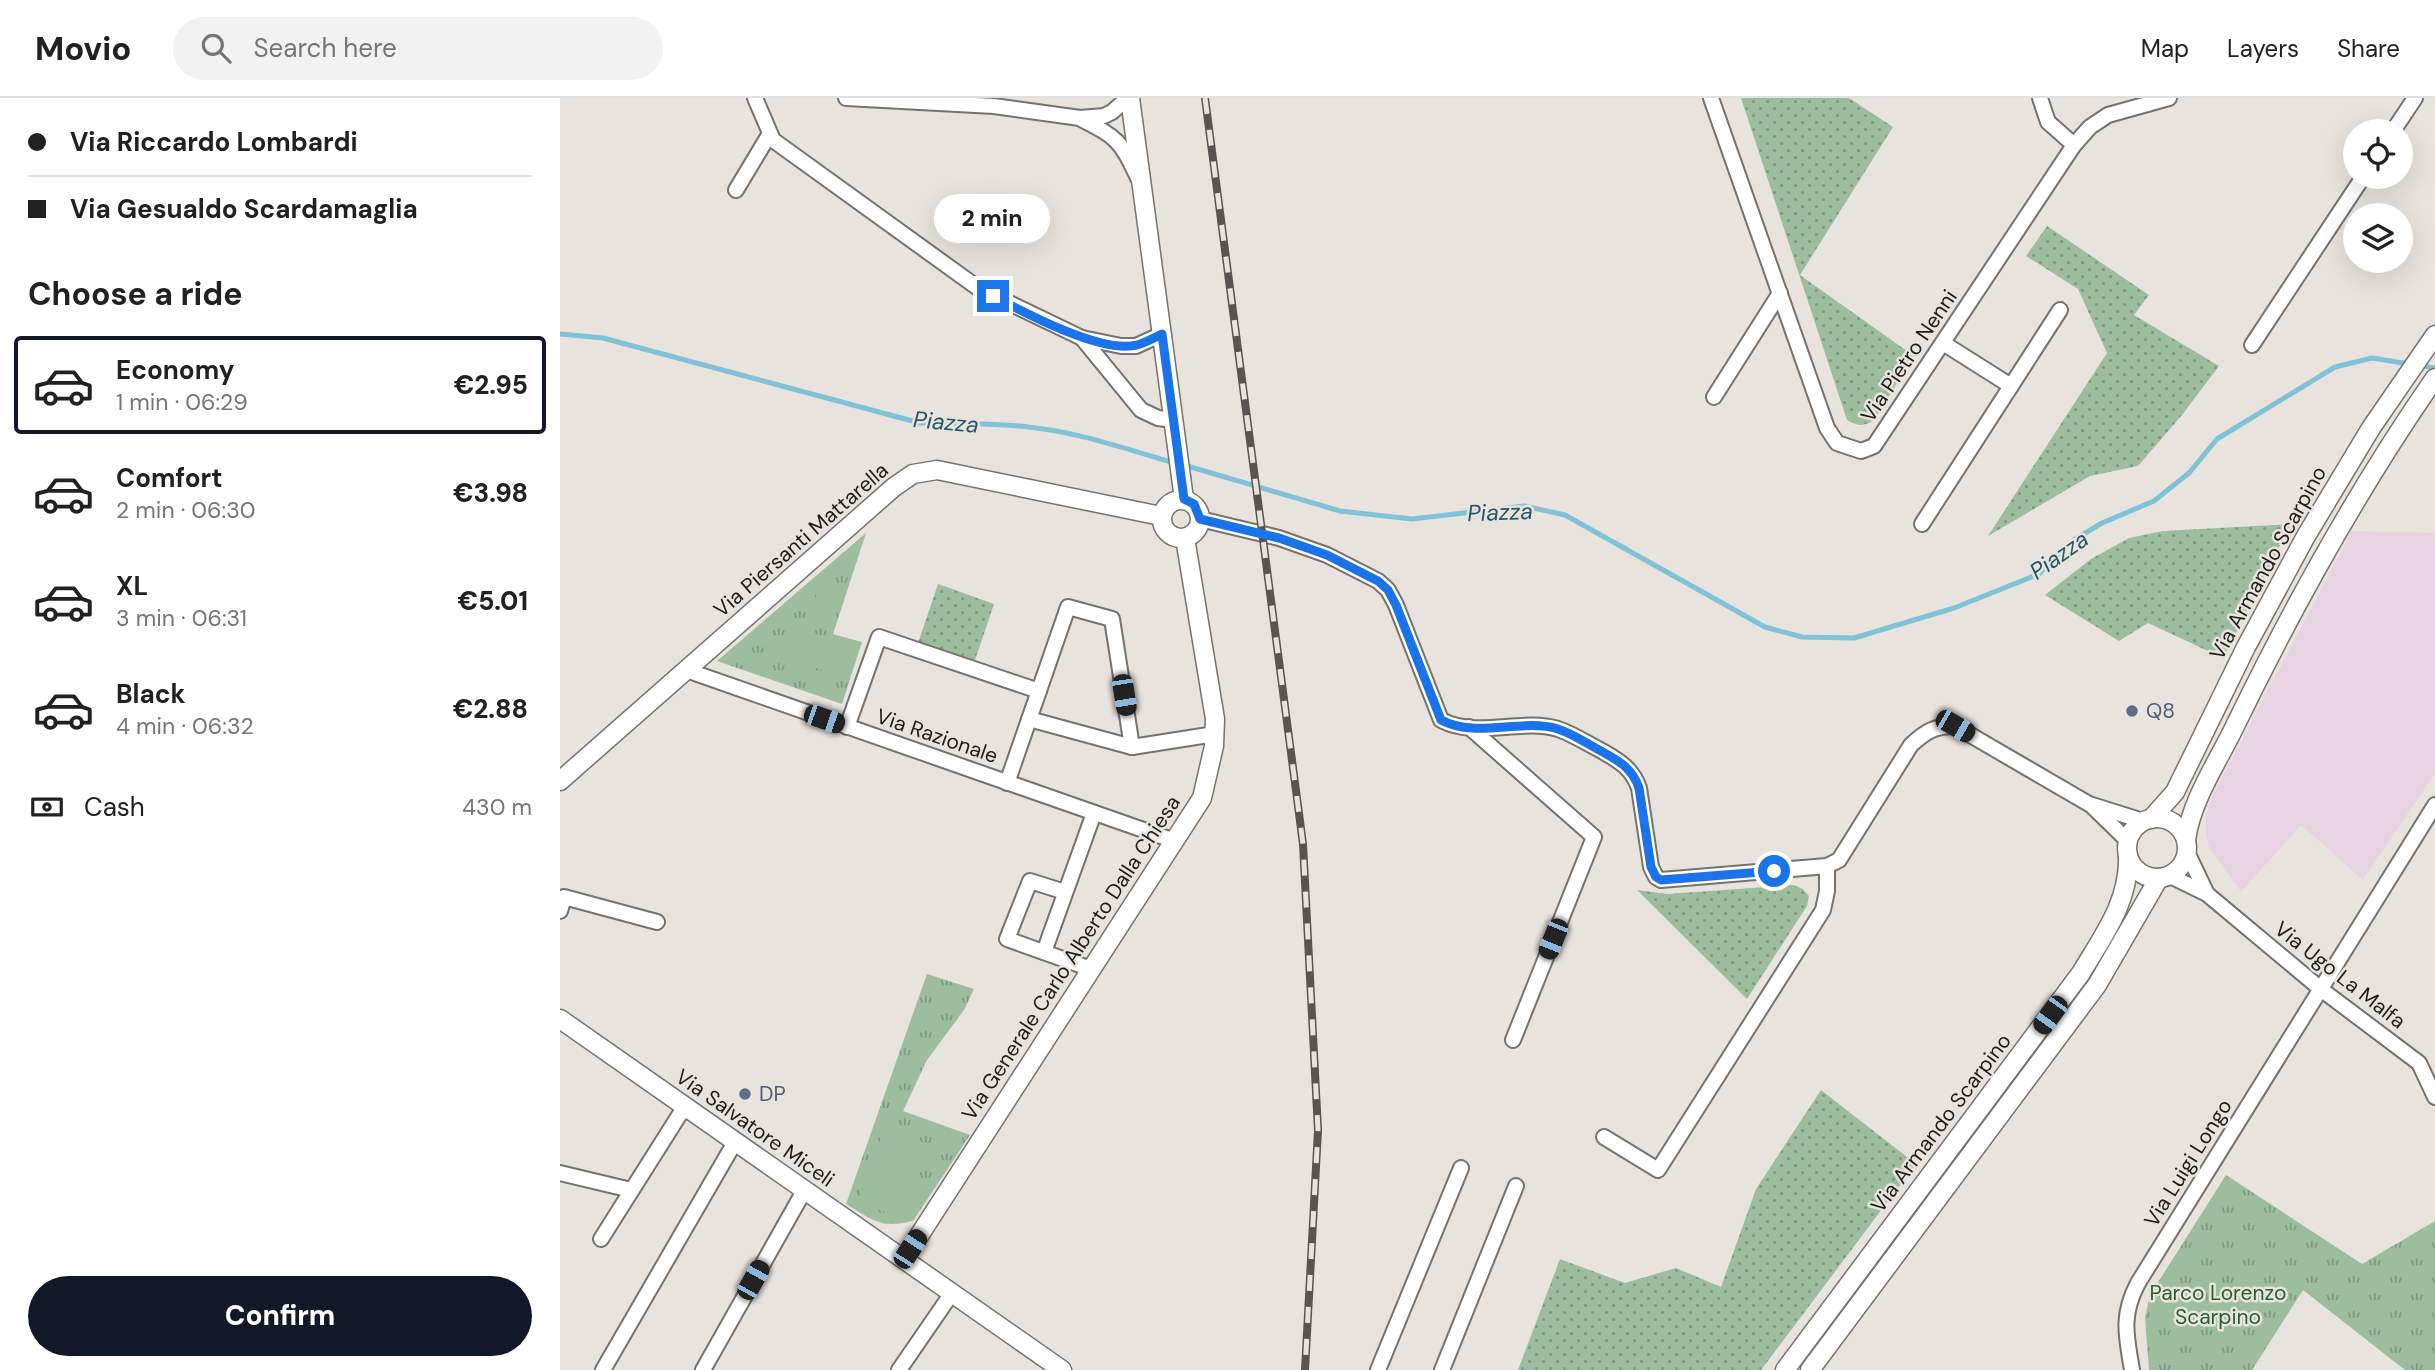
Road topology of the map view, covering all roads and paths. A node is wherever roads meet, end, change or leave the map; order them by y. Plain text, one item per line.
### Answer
1 (755, 98) edge
2 (846, 98) edge
3 (1021, 98) edge
4 (1129, 98) edge
5 (1712, 98) edge
6 (2040, 98) edge
7 (2169, 98) edge
8 (2415, 98) edge
9 (994, 106) junction
10 (1080, 118) junction
11 (2401, 119) edge
12 (769, 135) junction
13 (2074, 145) junction
14 (1143, 188) junction
15 (2355, 189) edge
16 (736, 190) dead end
17 (1780, 293) junction
18 (2060, 310) dead end
19 (1162, 334) junction
20 (2435, 335) edge
21 (1082, 338) junction
22 (1943, 342) junction
23 (2252, 345) dead end
24 (2431, 384) edge
25 (2011, 386) junction
26 (1714, 397) dead end
27 (1173, 420) junction
28 (1183, 491) junction
29 (1161, 516) junction
30 (1200, 519) junction
31 (1922, 524) dead end
32 (1185, 538) junction
33 (685, 670) junction
34 (1039, 691) junction
35 (1029, 719) junction
36 (847, 727) junction
37 (1469, 727) junction
38 (1215, 734) junction
39 (1132, 747) junction
40 (560, 780) edge
41 (1007, 783) junction
42 (2089, 804) junction
43 (2435, 805) edge
44 (1094, 813) junction
45 (2147, 820) junction
46 (1175, 841) junction
47 (2187, 846) junction
48 (2128, 849) junction
49 (1827, 866) junction
50 (2164, 876) junction
51 (1065, 892) junction
52 (2207, 894) junction
53 (560, 911) edge
54 (657, 922) dead end
55 (1044, 952) junction
56 (1091, 969) junction
57 (2322, 990) junction
58 (560, 1019) edge
59 (1513, 1040) dead end
60 (2435, 1097) edge
61 (685, 1105) junction
62 (1604, 1137) dead end
63 (735, 1142) junction
64 (1461, 1168) dead end
65 (560, 1173) edge
66 (1516, 1186) dead end
67 (631, 1190) junction
68 (804, 1191) junction
69 (601, 1238) dead end
70 (904, 1259) junction
71 (952, 1293) junction
72 (603, 1370) edge
73 (703, 1370) edge
74 (899, 1370) edge
75 (1062, 1370) edge
76 (1378, 1370) edge
77 (1443, 1370) edge
78 (1785, 1370) edge
79 (1810, 1370) edge
80 (2132, 1370) edge

1 - 12 street
2 - 9 street
3 - 9 street
4 - 10 street
4 - 14 street
5 - 17 street, Via Pietro Nenni
6 - 13 street
7 - 13 street, Via Pietro Nenni
8 - 11 street
9 - 10 street
10 - 14 street
12 - 16 street
12 - 21 street
13 - 22 street, Via Pietro Nenni
14 - 19 street
15 - 23 street
17 - 22 street, Via Pietro Nenni
17 - 26 street
18 - 25 street
19 - 21 street
19 - 27 street
20 - 45 street, Via Armando Scarpino
21 - 27 street
22 - 25 street
24 - 47 street, Via Armando Scarpino
25 - 31 street
27 - 28 street
28 - 29 street
28 - 30 street
29 - 32 street
29 - 33 street, Via Piersanti Mattarella
30 - 32 street
30 - 37 street
32 - 38 street, Via Generale Carlo Alberto Dalla Chiesa
33 - 36 street, Via Razionale
33 - 40 street, Via Piersanti Mattarella
34 - 35 street
34 - 36 street
34 - 39 street
35 - 39 street
35 - 41 street
36 - 41 street, Via Razionale
37 - 49 street
37 - 59 street
38 - 39 street
38 - 46 street, Via Generale Carlo Alberto Dalla Chiesa
41 - 44 street, Via Razionale
42 - 45 street
42 - 48 street
42 - 49 street
43 - 57 street, Via Luigi Longo
44 - 46 street, Via Razionale
44 - 51 street
45 - 47 street
45 - 48 street
46 - 56 street, Via Generale Carlo Alberto Dalla Chiesa
47 - 50 street
47 - 52 street, Via Ugo La Malfa
48 - 50 street
48 - 78 street, Via Armando Scarpino
49 - 62 street
50 - 52 street, Via Ugo La Malfa
50 - 79 street, Via Armando Scarpino
51 - 55 street
51 - 55 street
52 - 57 street, Via Ugo La Malfa
53 - 54 street
55 - 56 street
56 - 70 street, Via Generale Carlo Alberto Dalla Chiesa
57 - 60 street, Via Ugo La Malfa
57 - 80 street, Via Luigi Longo
58 - 61 street, Via Salvatore Miceli
61 - 63 street, Via Salvatore Miceli
61 - 67 street
63 - 68 street, Via Salvatore Miceli
63 - 72 street
64 - 76 street
65 - 67 street
66 - 77 street
67 - 69 street
68 - 70 street, Via Salvatore Miceli
68 - 73 street
70 - 71 street, Via Salvatore Miceli
71 - 74 street
71 - 75 street, Via Salvatore Miceli

